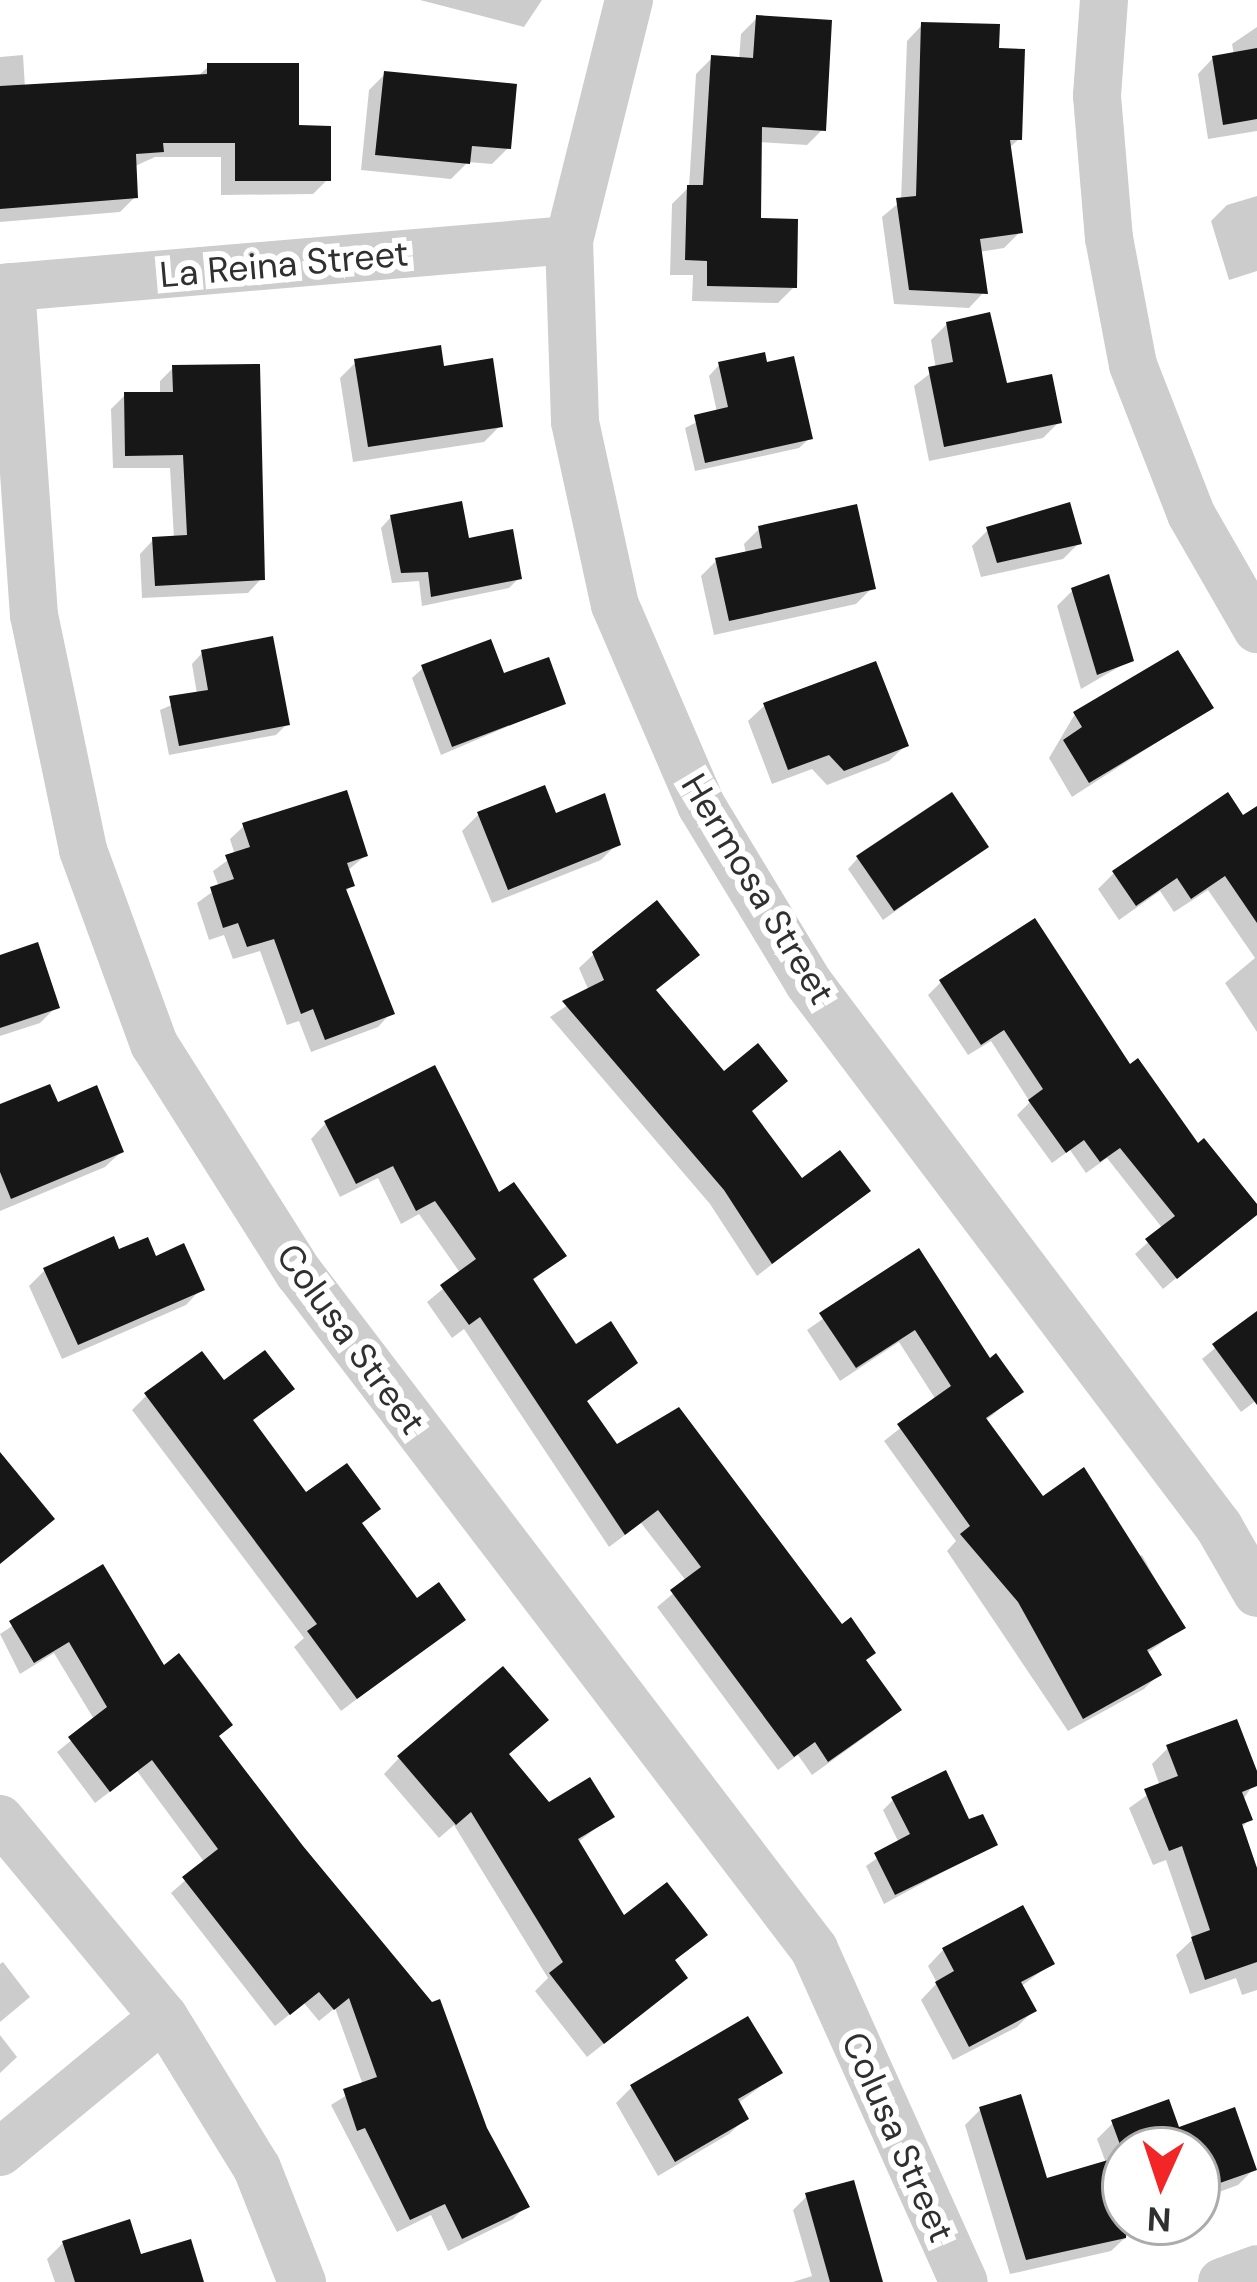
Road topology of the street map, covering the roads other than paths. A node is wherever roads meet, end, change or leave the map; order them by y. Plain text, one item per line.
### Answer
1 (629, 0) edge
2 (1103, 0) edge
3 (569, 240) junction
4 (5, 287) edge
5 (1257, 629) edge
6 (1257, 1593) edge
7 (0, 1819) edge
8 (164, 2017) junction
9 (0, 2152) edge
10 (1257, 2270) edge
11 (302, 2282) edge
12 (964, 2282) edge
13 (1222, 2282) edge

1 - 3 street, Hermosa Street
2 - 5 street
3 - 4 street, La Reina Street
3 - 6 street, Hermosa Street
4 - 12 street, Colusa Street
7 - 8 street
8 - 9 street
8 - 11 street
10 - 13 street

